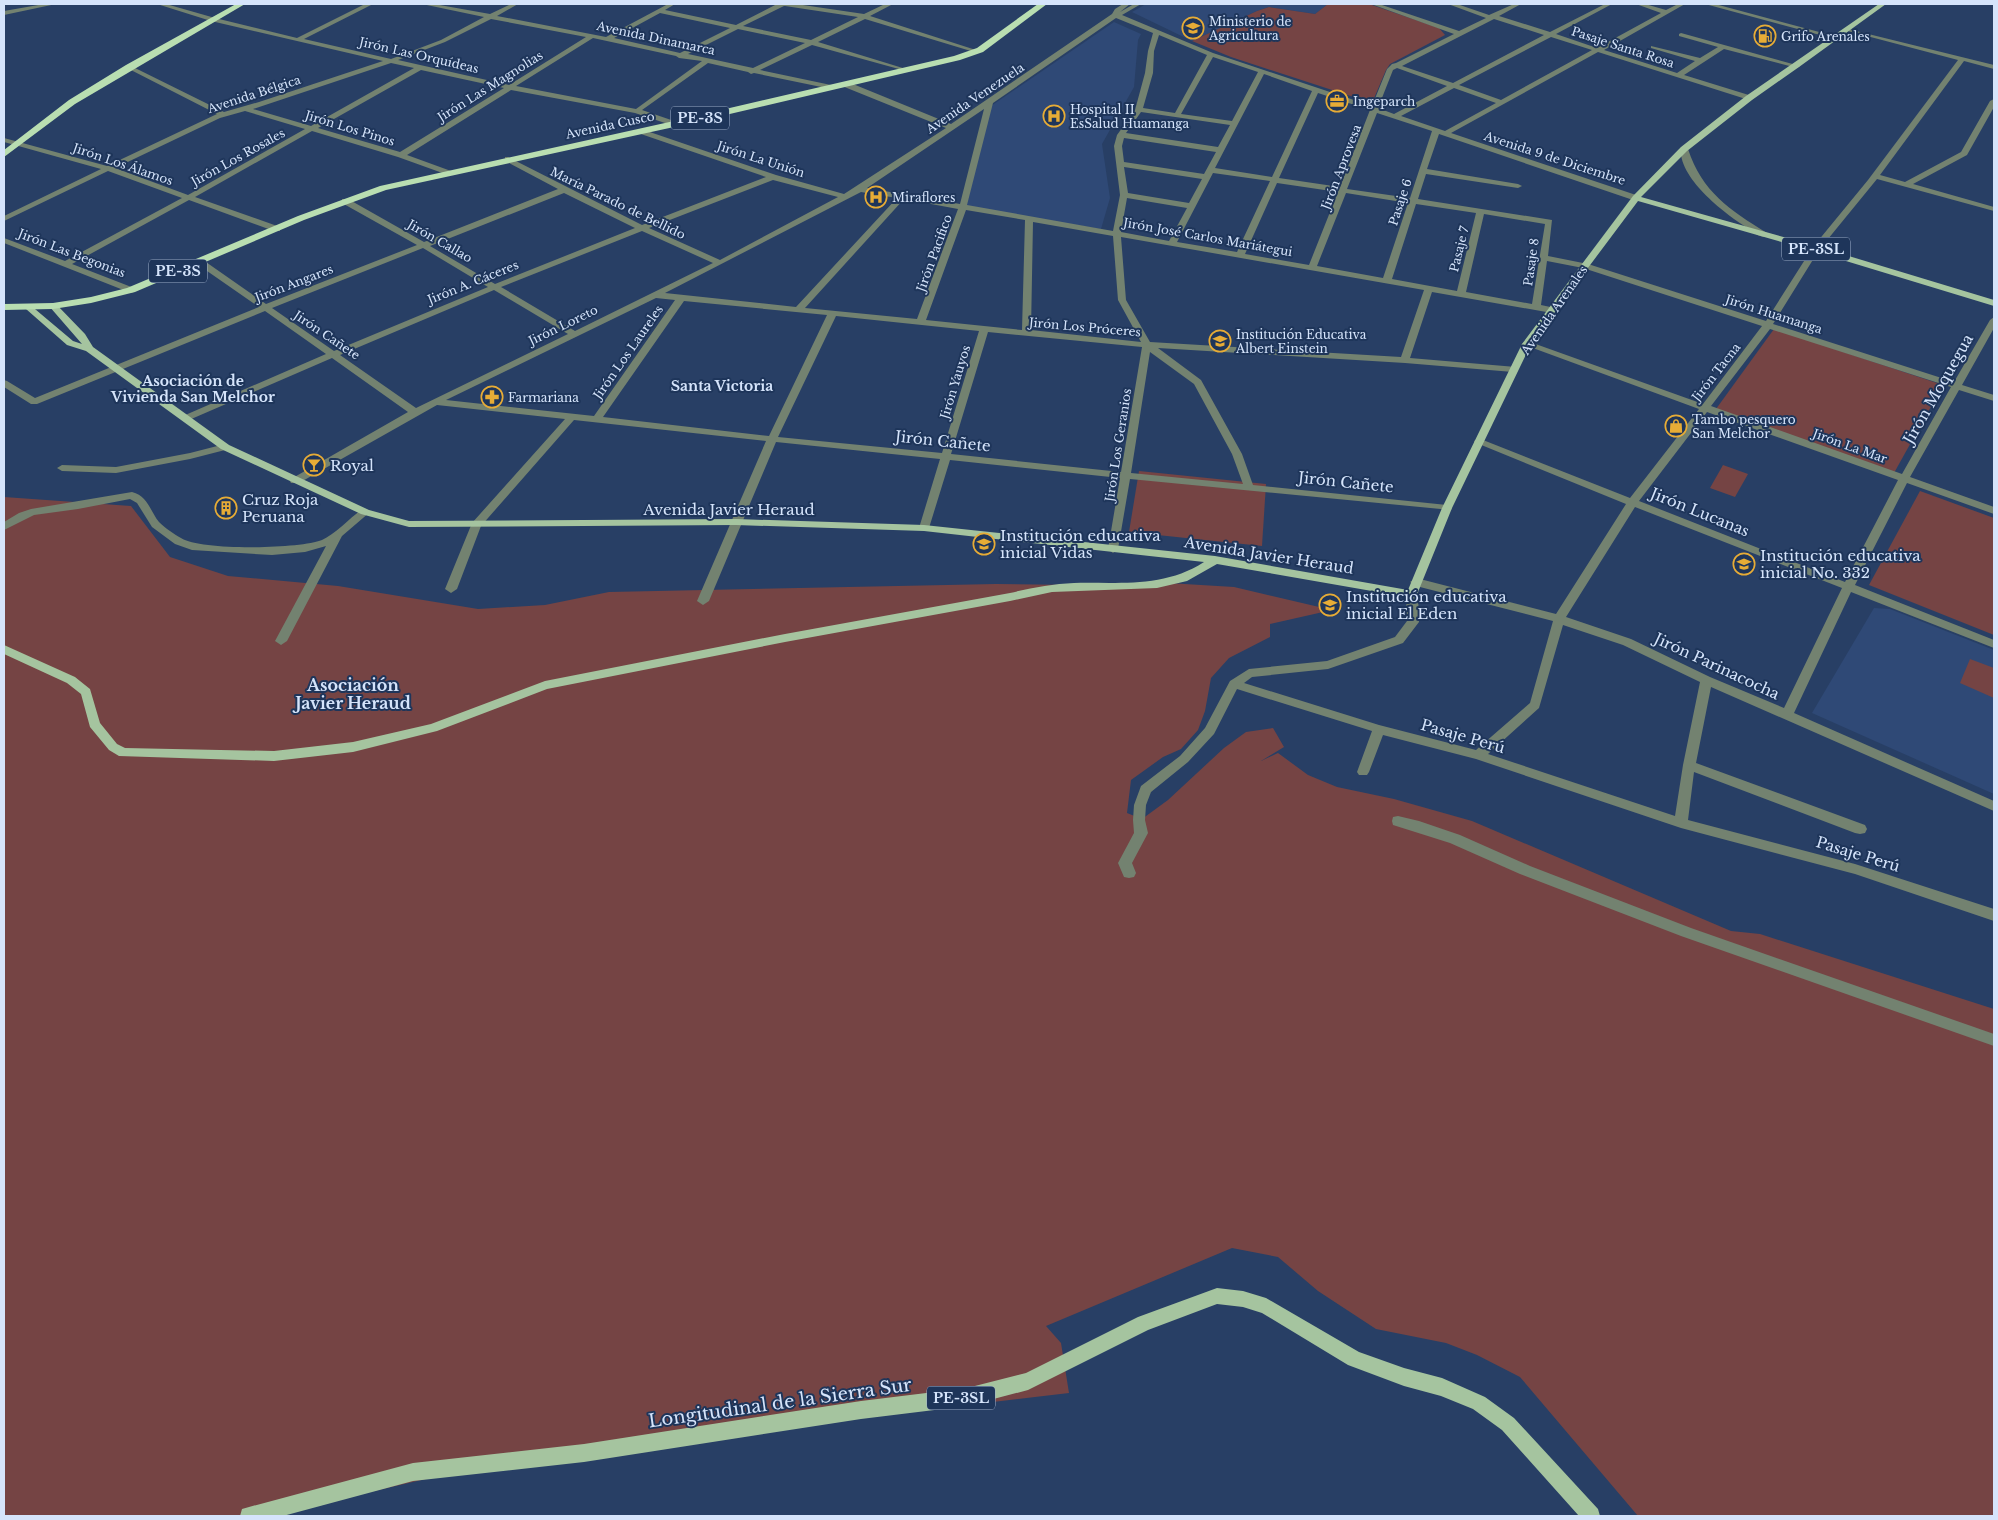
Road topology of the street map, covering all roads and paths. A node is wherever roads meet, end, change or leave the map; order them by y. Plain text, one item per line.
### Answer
1 (48, 4) edge
2 (160, 4) edge
3 (241, 4) edge
4 (370, 4) edge
5 (424, 4) edge
6 (515, 4) edge
7 (672, 4) edge
8 (783, 4) edge
9 (890, 4) edge
10 (1042, 4) edge
11 (1127, 4) edge
12 (1138, 4) edge
13 (1374, 4) edge
14 (1451, 4) edge
15 (1518, 4) edge
16 (1608, 4) edge
17 (1639, 4) edge
18 (1682, 4) edge
19 (1708, 4) edge
20 (1883, 4) edge
21 (659, 11) junction
22 (1666, 12) junction
23 (4, 13) edge
24 (1115, 15) junction
25 (863, 16) junction
26 (486, 17) junction
27 (1491, 17) junction
28 (213, 20) junction
29 (737, 27) junction
30 (1846, 29) junction
31 (1156, 32) junction
32 (1457, 33) junction
33 (1549, 34) junction
34 (1681, 35) dead end
35 (1836, 37) junction
36 (589, 38) junction
37 (298, 40) junction
38 (604, 41) junction
39 (811, 42) junction
40 (1653, 46) dead end
41 (1724, 46) junction
42 (1598, 50) junction
43 (976, 51) junction
44 (1211, 54) junction
45 (678, 56) junction
46 (393, 60) junction
47 (1962, 60) junction
48 (1702, 61) junction
49 (706, 62) junction
50 (1394, 65) junction
51 (1797, 66) junction
52 (129, 67) junction
53 (421, 67) junction
54 (1994, 67) edge
55 (904, 70) junction
56 (1262, 71) junction
57 (750, 72) junction
58 (1677, 76) junction
59 (845, 84) junction
60 (1451, 86) junction
61 (509, 87) junction
62 (823, 88) junction
63 (1316, 89) junction
64 (1749, 98) junction
65 (1994, 101) edge
66 (990, 103) junction
67 (1503, 104) junction
68 (245, 108) junction
69 (1376, 109) junction
70 (1138, 110) junction
71 (637, 111) junction
72 (223, 114) junction
73 (1176, 115) junction
74 (1395, 116) junction
75 (1234, 123) junction
76 (674, 124) junction
77 (952, 127) junction
78 (311, 128) junction
79 (641, 131) junction
80 (1440, 132) junction
81 (1121, 135) junction
82 (9, 142) edge
83 (1684, 149) junction
84 (1221, 150) junction
85 (4, 154) edge
86 (401, 155) junction
87 (508, 159) junction
88 (1122, 164) junction
89 (109, 169) junction
90 (1423, 171) junction
91 (448, 172) junction
92 (1209, 174) junction
93 (1875, 176) junction
94 (773, 177) junction
95 (1274, 179) junction
96 (1907, 184) junction
97 (1518, 186) dead end
98 (860, 189) junction
99 (564, 190) junction
100 (1344, 190) junction
101 (1124, 195) junction
102 (903, 196) junction
103 (846, 197) junction
104 (188, 198) junction
105 (1636, 198) junction
106 (1412, 200) junction
107 (345, 201) junction
108 (1192, 206) junction
109 (963, 207) junction
110 (1994, 209) edge
111 (1481, 211) junction
112 (4, 219) edge
113 (1029, 219) junction
114 (639, 228) junction
115 (277, 229) junction
116 (1117, 234) junction
117 (1764, 235) junction
118 (4, 240) edge
119 (1172, 243) junction
120 (425, 246) junction
121 (1816, 249) junction
122 (1240, 254) junction
123 (1544, 258) junction
124 (200, 262) junction
125 (720, 263) junction
126 (65, 264) junction
127 (1585, 266) junction
128 (1313, 267) junction
129 (1387, 280) junction
130 (494, 287) junction
131 (1428, 287) junction
132 (131, 290) junction
133 (1461, 293) junction
134 (655, 295) junction
135 (681, 298) junction
136 (1994, 303) edge
137 (53, 306) junction
138 (4, 307) edge
139 (29, 307) junction
140 (1536, 307) junction
141 (265, 308) junction
142 (798, 310) junction
143 (1552, 310) junction
144 (832, 314) junction
145 (1994, 320) edge
146 (920, 323) junction
147 (1768, 325) junction
148 (984, 330) junction
149 (574, 334) junction
150 (1026, 334) junction
151 (1527, 344) junction
152 (1147, 345) junction
153 (89, 349) junction
154 (333, 353) junction
155 (1405, 360) junction
156 (116, 368) junction
157 (1514, 370) junction
158 (4, 383) edge
159 (1957, 386) junction
160 (1994, 398) edge
161 (435, 402) junction
162 (1705, 406) junction
163 (415, 412) junction
164 (572, 417) junction
165 (186, 418) junction
166 (596, 420) junction
167 (772, 439) junction
168 (1479, 442) junction
169 (225, 448) junction
170 (946, 457) junction
171 (62, 468) dead end
172 (1126, 474) junction
173 (1904, 479) junction
174 (295, 481) junction
175 (1249, 487) junction
176 (1633, 501) junction
177 (1447, 508) junction
178 (1994, 511) edge
179 (365, 512) junction
180 (736, 522) junction
181 (476, 525) junction
182 (4, 527) edge
183 (924, 528) junction
184 (336, 536) junction
185 (1113, 549) junction
186 (1215, 560) junction
187 (1848, 587) junction
188 (1414, 588) junction
189 (451, 589) dead end
190 (703, 601) dead end
191 (1559, 619) junction
192 (280, 641) dead end
193 (1994, 644) edge
194 (4, 649) edge
195 (1706, 680) junction
196 (1234, 684) junction
197 (1786, 715) junction
198 (1379, 729) junction
199 (1478, 755) junction
200 (1689, 765) junction
201 (1363, 772) dead end
202 (1994, 806) edge
203 (1398, 821) dead end
204 (1682, 823) junction
205 (1860, 828) dead end
206 (1129, 873) dead end
207 (1994, 915) edge
208 (1994, 1040) edge
209 (249, 1516) edge
210 (1591, 1516) edge

1 - 23 street
2 - 28 street, Jirón Las Orquídeas
3 - 28 highway
4 - 37 street
5 - 26 street, Avenida Dinamarca
6 - 26 street, Avenida Bélgica
7 - 21 street
8 - 25 street
8 - 29 street
9 - 25 street
10 - 43 highway, Avenida Cusco / PE-3S
11 - 24 street, Avenida Venezuela
12 - 24 street, Avenida Venezuela
13 - 32 street
14 - 27 street, Pasaje Santa Rosa
15 - 27 street
16 - 33 street
17 - 22 street
18 - 22 street
19 - 35 street
20 - 30 main road, Avenida Arenales
21 - 29 street
21 - 38 street
22 - 42 street
24 - 31 street, Avenida 9 de Diciembre
24 - 66 street, Avenida Venezuela
25 - 39 street
25 - 43 street
26 - 36 street, Avenida Dinamarca
26 - 46 street, Avenida Bélgica
27 - 32 street
27 - 33 street, Pasaje Santa Rosa
28 - 37 street, Jirón Las Orquídeas
28 - 52 highway
29 - 39 street
29 - 45 street
30 - 35 main road, Avenida Arenales
30 - 47 street
31 - 44 street, Avenida 9 de Diciembre
31 - 70 street
32 - 50 street
33 - 42 street, Pasaje Santa Rosa
33 - 60 street
34 - 41 street
35 - 51 main road, Avenida Arenales
36 - 38 street, Avenida Dinamarca
36 - 61 street, Jirón Las Magnolias
37 - 46 street, Jirón Las Orquídeas
38 - 45 street, Avenida Dinamarca
39 - 55 street
39 - 57 street
40 - 48 street
41 - 48 street
41 - 51 street
42 - 58 street, Pasaje Santa Rosa
42 - 67 street
43 - 55 highway, Avenida Cusco / PE-3S
44 - 56 street, Avenida 9 de Diciembre
44 - 73 street
45 - 49 street, Avenida Dinamarca
46 - 53 street, Jirón Las Orquídeas
46 - 68 street, Avenida Bélgica
47 - 54 street
47 - 93 street, Jirón Tacna
48 - 58 street
49 - 57 street, Avenida Dinamarca
49 - 71 street
50 - 60 street
50 - 69 street, Jirón Aprovesa
51 - 64 main road, Avenida Arenales
52 - 72 street
52 - 82 highway
53 - 61 street, Jirón Las Orquídeas
53 - 78 street, Jirón Los Rosales
55 - 59 highway, Avenida Cusco / PE-3S
56 - 63 street, Avenida 9 de Diciembre
56 - 75 street
57 - 62 street, Avenida Dinamarca
58 - 64 street, Pasaje Santa Rosa
59 - 62 highway, Avenida Cusco / PE-3S
59 - 77 street
60 - 67 street
60 - 74 street
61 - 71 street, Jirón Las Orquídeas
61 - 86 street, Jirón Las Magnolias
62 - 76 highway, Avenida Cusco / PE-3S
63 - 69 street, Avenida 9 de Diciembre
63 - 95 street
64 - 83 main road, Avenida Arenales
65 - 96 street
66 - 77 street, Avenida Venezuela
66 - 109 street, Jirón Pacifico
67 - 80 street
68 - 72 street, Avenida Bélgica
68 - 78 street, Jirón Los Pinos
69 - 74 street, Avenida 9 de Diciembre
69 - 100 street, Jirón Aprovesa
70 - 73 street
70 - 81 street
71 - 76 street, Jirón Las Orquídeas
72 - 89 street, Avenida Bélgica
73 - 75 street
74 - 80 street, Avenida 9 de Diciembre
75 - 84 street
76 - 79 highway, Avenida Cusco / PE-3S
77 - 98 street, Avenida Venezuela
78 - 86 street, Jirón Los Pinos
78 - 104 street, Jirón Los Rosales
79 - 87 highway, Avenida Cusco / PE-3S
79 - 94 street, Jirón La Unión
80 - 90 street, Pasaje 6
80 - 105 street, Avenida 9 de Diciembre
81 - 84 street
81 - 88 street
82 - 85 highway
82 - 89 street, Jirón Los Álamos
83 - 105 main road, Avenida Arenales
83 - 117 street
84 - 92 street
86 - 91 street, Jirón Los Pinos
87 - 91 highway, Avenida Cusco / PE-3S
87 - 99 street, María Parado de Bellido
88 - 92 street
88 - 101 street
89 - 104 street, Jirón Los Álamos
89 - 112 street, Avenida Bélgica
90 - 97 street
90 - 106 street, Pasaje 6
91 - 107 highway, Avenida Cusco / PE-3S
92 - 95 street
92 - 108 street
93 - 96 street
93 - 121 street, Jirón Tacna
94 - 103 street, Jirón La Unión
94 - 114 street, Jirón A. Cáceres
95 - 100 street
95 - 122 street
96 - 110 street
98 - 102 street, Jirón José Carlos Mariátegui
98 - 103 street, Avenida Venezuela
99 - 114 street, María Parado de Bellido
99 - 120 street, Jirón Angares
100 - 106 street
100 - 128 street, Jirón Aprovesa
101 - 108 street
101 - 116 street
102 - 109 street, Jirón José Carlos Mariátegui
102 - 142 street
103 - 125 street, Jirón Loreto
104 - 115 street, Jirón Los Álamos
104 - 126 street, Jirón Los Rosales
105 - 117 main road, Avenida 9 de Diciembre / PE-3SL
105 - 127 main road, Avenida Arenales
106 - 111 street
106 - 129 street, Pasaje 6
107 - 115 highway, PE-3S
107 - 120 street, Jirón Callao
108 - 119 street
109 - 113 street, Jirón José Carlos Mariátegui
109 - 146 street, Jirón Pacifico
111 - 123 street, Pasaje 8
111 - 133 street, Pasaje 7
113 - 116 street, Jirón José Carlos Mariátegui
113 - 150 street
114 - 125 street, María Parado de Bellido
114 - 130 street, Jirón A. Cáceres
115 - 124 highway, PE-3S
116 - 119 street, Jirón José Carlos Mariátegui
116 - 152 street
117 - 121 main road, Avenida 9 de Diciembre / PE-3SL
118 - 126 street, Jirón Las Begonias
119 - 122 street, Jirón José Carlos Mariátegui
120 - 130 street, Jirón Callao
120 - 141 street, Jirón Angares
121 - 136 main road, Avenida 9 de Diciembre / PE-3SL
121 - 147 street, Jirón Tacna
122 - 128 street, Jirón José Carlos Mariátegui
123 - 127 street, Jirón Huamanga
123 - 140 street, Pasaje 8
124 - 132 highway, PE-3S
124 - 141 street, Jirón Cañete
125 - 134 street, Jirón Loreto
126 - 132 street, Jirón Las Begonias
127 - 143 main road, Avenida Arenales
127 - 147 street, Jirón Huamanga
128 - 129 street, Jirón José Carlos Mariátegui
129 - 131 street, Jirón José Carlos Mariátegui
130 - 149 street, Jirón Callao
130 - 154 street, Jirón A. Cáceres
131 - 133 street, Jirón José Carlos Mariátegui
131 - 155 street
132 - 137 highway, PE-3S
133 - 140 street, Jirón José Carlos Mariátegui
134 - 135 street, Jirón Los Próceres
134 - 149 street, Jirón Loreto
135 - 142 street, Jirón Los Próceres
135 - 166 street, Jirón Los Laureles
137 - 139 highway, PE-3S
137 - 153 main road, Avenida Javier Heraud
138 - 139 highway, PE-3S
139 - 153 main road, Avenida Javier Heraud
140 - 143 street, Jirón José Carlos Mariátegui
141 - 154 street, Jirón Cañete
141 - 156 street, Jirón Angares
142 - 144 street, Jirón Los Próceres
143 - 151 main road, Avenida Arenales
144 - 146 street, Jirón Los Próceres
144 - 167 street
145 - 159 street, Jirón Moquegua
146 - 148 street, Jirón Los Próceres
147 - 159 street, Jirón Huamanga
147 - 162 street, Jirón Tacna
148 - 150 street, Jirón Los Próceres
148 - 170 street, Jirón Yauyos
149 - 161 street, Jirón Loreto
150 - 152 street, Jirón Los Próceres
151 - 157 main road, Avenida Arenales
151 - 162 street, Jirón La Mar
152 - 155 street, Jirón Los Próceres
152 - 172 street, Jirón Los Geranios
152 - 175 street
153 - 156 main road, Avenida Javier Heraud
154 - 163 street, Jirón Cañete
154 - 165 street, Jirón A. Cáceres
155 - 157 street, Jirón Los Próceres
156 - 158 street, Jirón Angares
156 - 165 main road, Avenida Javier Heraud
157 - 168 main road, Avenida Arenales
159 - 160 street, Jirón Huamanga
159 - 173 street, Jirón Moquegua
161 - 163 street, Jirón Loreto
161 - 164 street, Jirón Cañete
162 - 173 street, Jirón La Mar
162 - 176 street, Jirón Tacna
163 - 174 street, Jirón Loreto
164 - 166 street, Jirón Cañete
164 - 181 street
165 - 169 main road, Avenida Javier Heraud
166 - 167 street, Jirón Cañete
167 - 170 street, Jirón Cañete
167 - 180 street
168 - 176 street, Jirón Lucanas
168 - 177 main road, Avenida Arenales
169 - 171 street
169 - 174 main road, Avenida Javier Heraud
170 - 172 street, Jirón Cañete
170 - 183 street, Jirón Yauyos
172 - 175 street, Jirón Cañete
172 - 185 street, Jirón Los Geranios
173 - 178 street, Jirón La Mar
173 - 187 street, Jirón Moquegua
174 - 179 main road, Avenida Javier Heraud
175 - 177 street, Jirón Cañete
176 - 187 street, Jirón Lucanas
176 - 191 street, Jirón Tacna
177 - 188 main road, Avenida Arenales
179 - 181 main road, Avenida Javier Heraud
179 - 184 street
180 - 181 main road, Avenida Javier Heraud
180 - 183 main road, Avenida Javier Heraud
180 - 190 street
181 - 189 street
182 - 184 street
183 - 185 main road, Avenida Javier Heraud
184 - 192 street
185 - 186 main road, Avenida Javier Heraud
186 - 188 main road, Avenida Javier Heraud
186 - 194 main road
187 - 193 street, Jirón Lucanas
187 - 197 street, Jirón Moquegua
188 - 191 street, Jirón Parinacocha
188 - 196 street, Avenida Arenales
191 - 195 street, Jirón Parinacocha
191 - 199 street, Jirón Tacna
195 - 197 street, Jirón Parinacocha
195 - 200 street
196 - 198 street, Pasaje Perú
196 - 206 street
197 - 202 street, Jirón Parinacocha
198 - 199 street, Pasaje Perú
198 - 201 street
199 - 204 street, Pasaje Perú
200 - 204 street
200 - 205 street
203 - 208 street
204 - 207 street, Pasaje Perú
209 - 210 main road, Longitudinal de la Sierra Sur / PE-3SL

